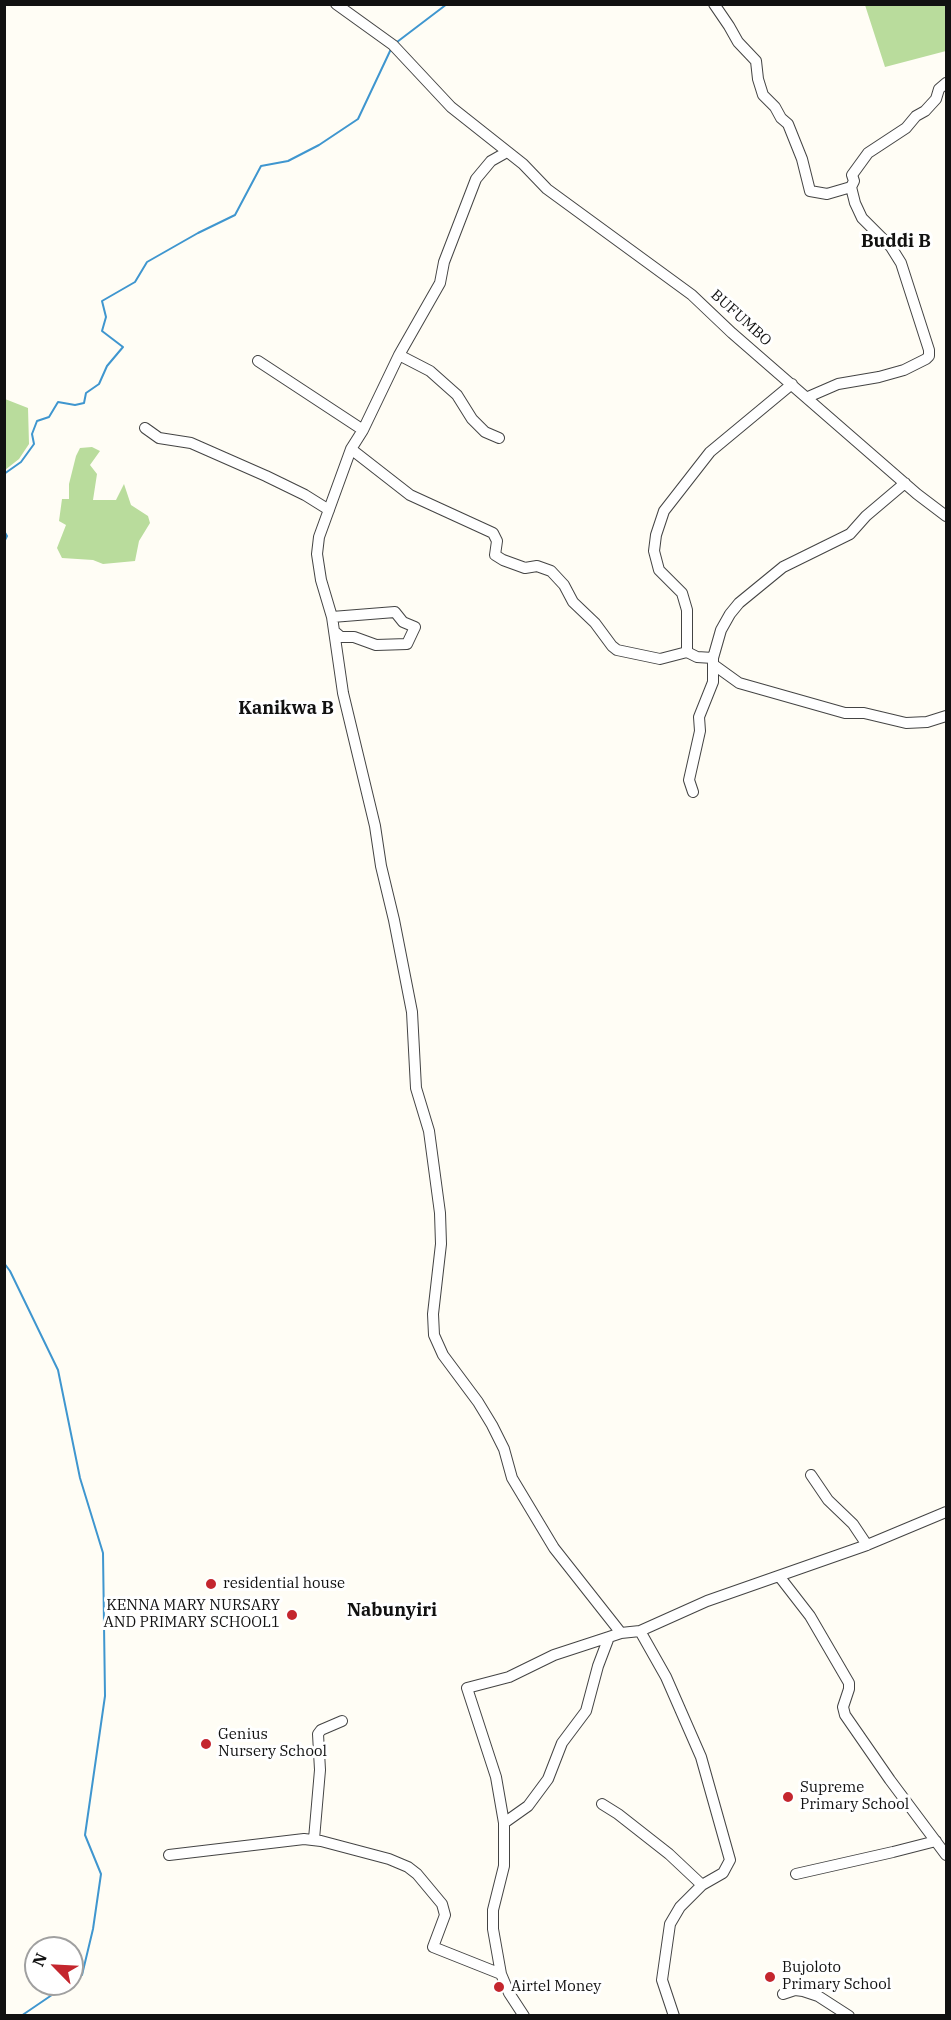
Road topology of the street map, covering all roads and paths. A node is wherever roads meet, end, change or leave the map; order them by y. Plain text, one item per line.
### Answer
1 (336, 4) edge
2 (714, 4) edge
3 (946, 83) edge
4 (507, 152) junction
5 (851, 187) junction
6 (399, 355) junction
7 (258, 361) dead end
8 (792, 384) junction
9 (808, 398) junction
10 (145, 428) dead end
11 (363, 430) junction
12 (499, 438) dead end
13 (351, 449) junction
14 (905, 483) junction
15 (329, 510) junction
16 (946, 516) edge
17 (332, 617) junction
18 (334, 631) junction
19 (687, 652) junction
20 (714, 661) junction
21 (946, 716) edge
22 (693, 792) dead end
23 (811, 1475) dead end
24 (946, 1512) edge
25 (867, 1545) junction
26 (779, 1576) junction
27 (640, 1631) junction
28 (621, 1633) junction
29 (609, 1637) junction
30 (342, 1721) dead end
31 (602, 1804) dead end
32 (504, 1823) junction
33 (314, 1839) junction
34 (936, 1840) junction
35 (169, 1855) dead end
36 (946, 1855) edge
37 (796, 1874) dead end
38 (702, 1885) junction
39 (501, 1974) junction
40 (783, 1994) dead end
41 (524, 2016) edge
42 (674, 2016) edge
43 (849, 2016) edge

1 - 4 street, BUFUMBO
2 - 5 street
3 - 5 street
4 - 6 street
4 - 8 street, BUFUMBO
5 - 9 street
6 - 11 street
6 - 12 street
7 - 11 street
8 - 9 street, BUFUMBO
8 - 19 street
9 - 14 street, BUFUMBO
10 - 15 street
11 - 13 street
13 - 15 street
13 - 19 street
14 - 16 street, BUFUMBO
14 - 20 street
15 - 17 street
17 - 18 street
17 - 18 street
18 - 28 street
19 - 20 street
20 - 21 street
20 - 22 street
23 - 25 street
24 - 25 street
25 - 26 street
26 - 27 street
26 - 34 street
27 - 28 street
27 - 38 street
28 - 29 street
29 - 32 street
29 - 32 street
30 - 33 street
31 - 38 street
32 - 39 street
33 - 35 street
33 - 39 street
34 - 36 street
34 - 37 street
38 - 42 street
39 - 41 street
40 - 43 street

